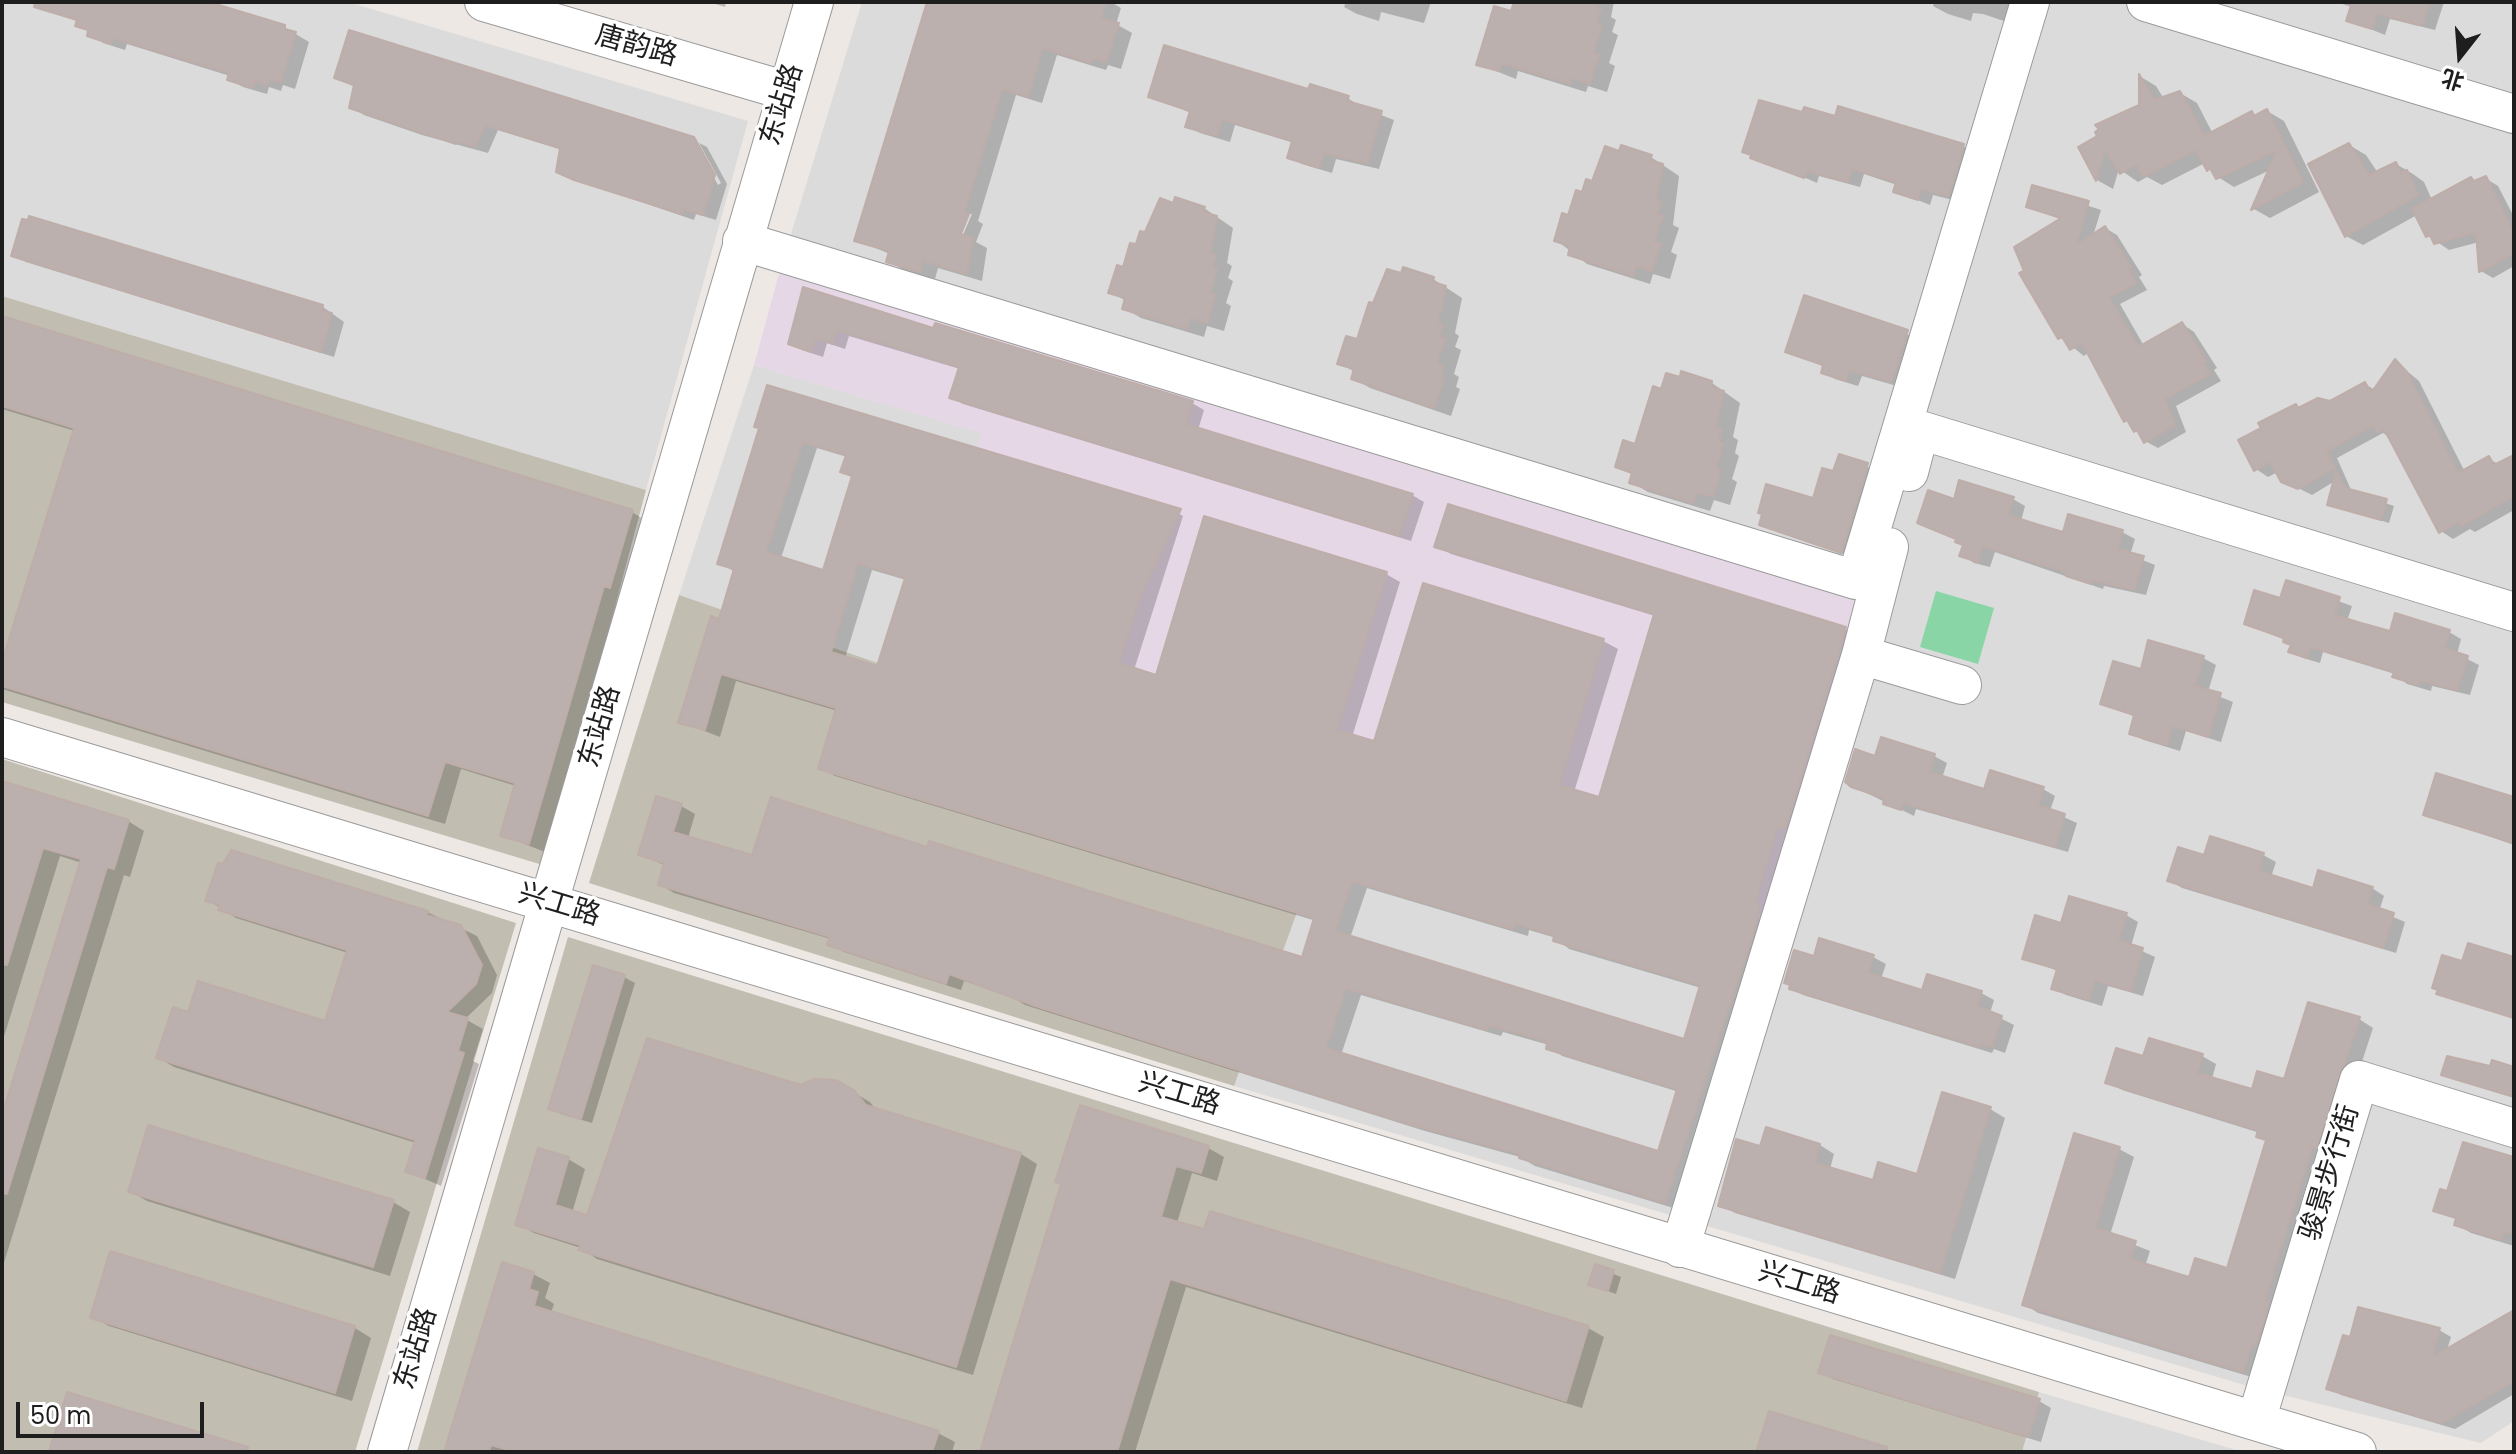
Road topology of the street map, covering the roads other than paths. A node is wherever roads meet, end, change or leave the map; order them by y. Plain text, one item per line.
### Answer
1 (484, 2) edge
2 (814, 2) edge
3 (2030, 2) edge
4 (2146, 2) edge
5 (787, 91) junction
6 (2514, 114) edge
7 (742, 241) junction
8 (2514, 612) edge
9 (1861, 655) junction
10 (1962, 685) dead end
11 (2, 737) edge
12 (549, 903) junction
13 (2514, 1128) edge
14 (1680, 1248) junction
15 (2256, 1421) junction
16 (387, 1452) edge
17 (2357, 1452) edge

1 - 5 street, 唐韵路
2 - 5 street, 东站路
3 - 7 street
4 - 6 street
5 - 7 street, 东站路
7 - 12 street, 东站路
8 - 9 street
9 - 10 street
9 - 14 street
11 - 12 street, 兴工路
12 - 14 street, 兴工路
12 - 16 street, 东站路
13 - 15 street, 骏景步行街
14 - 15 street, 兴工路
15 - 17 street, 兴工路

